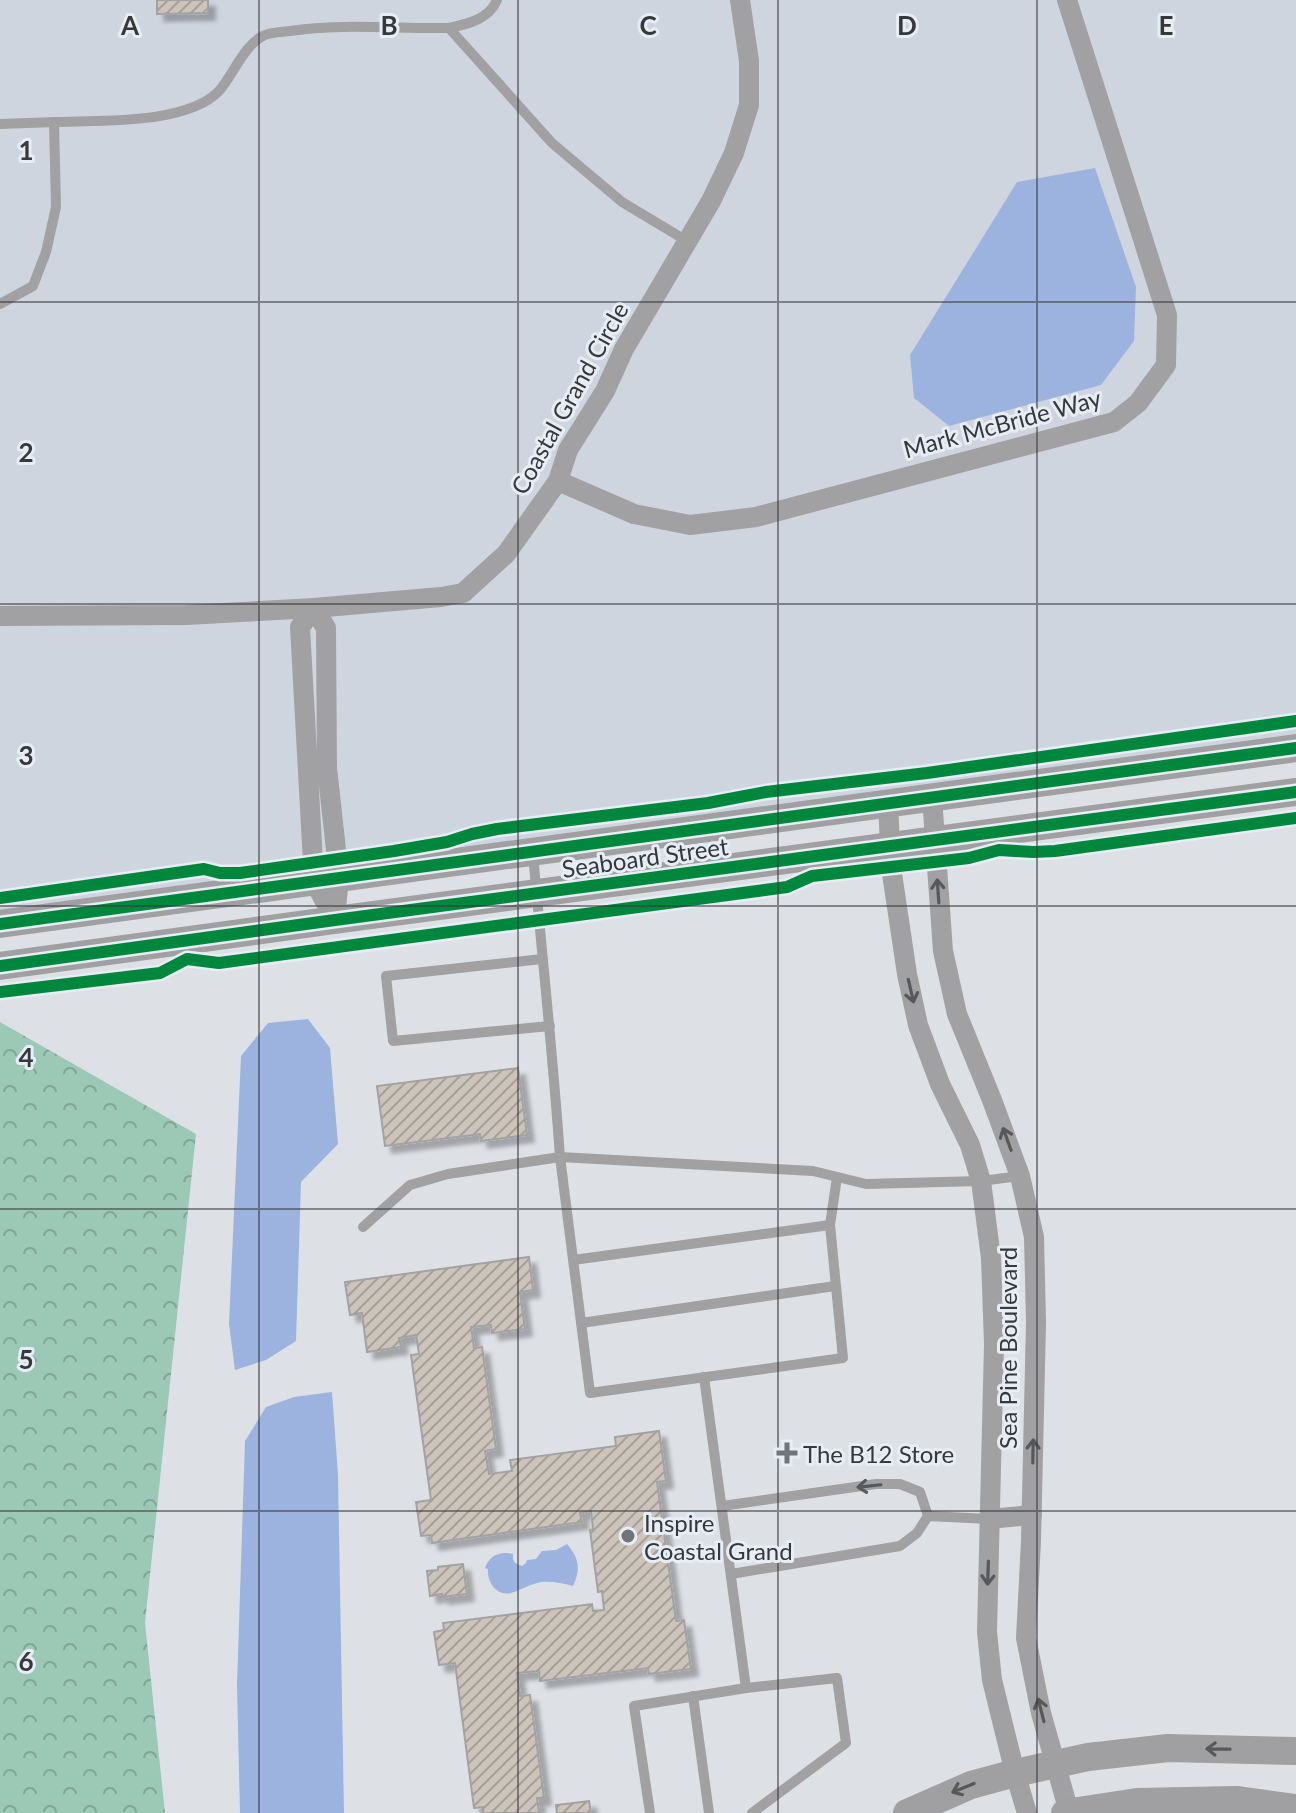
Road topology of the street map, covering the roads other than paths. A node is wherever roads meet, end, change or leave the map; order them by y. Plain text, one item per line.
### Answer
1 (497, 0) edge
2 (740, 0) edge
3 (1067, 0) edge
4 (449, 28) junction
5 (54, 122) junction
6 (0, 124) edge
7 (687, 241) junction
8 (0, 304) edge
9 (558, 481) junction
10 (314, 608) junction
11 (0, 616) edge
12 (1296, 748) edge
13 (1296, 792) edge
14 (932, 797) junction
15 (888, 803) junction
16 (935, 841) junction
17 (890, 846) junction
18 (533, 852) junction
19 (326, 879) junction
20 (536, 893) junction
21 (335, 920) junction
22 (0, 924) edge
23 (542, 959) junction
24 (0, 966) edge
25 (550, 1026) junction
26 (560, 1157) junction
27 (1020, 1176) junction
28 (837, 1177) junction
29 (981, 1181) junction
30 (830, 1225) junction
31 (363, 1227) dead end
32 (573, 1260) junction
33 (835, 1286) junction
34 (581, 1323) junction
35 (704, 1377) junction
36 (722, 1506) junction
37 (1032, 1515) junction
38 (928, 1516) junction
39 (989, 1519) junction
40 (731, 1574) junction
41 (746, 1688) junction
42 (693, 1696) junction
43 (1296, 1751) edge
44 (1056, 1764) junction
45 (1015, 1773) junction
46 (1296, 1808) edge
47 (1067, 1812) edge
48 (650, 1813) edge
49 (709, 1813) edge
50 (752, 1813) edge
51 (907, 1813) edge
52 (1027, 1813) edge

1 - 4 lane
2 - 7 street, Coastal Grand Circle
3 - 9 street, Mark McBride Way
4 - 5 lane
4 - 7 lane
5 - 6 lane
5 - 8 lane
7 - 9 street, Coastal Grand Circle
9 - 10 street, Coastal Grand Circle
10 - 11 street, Coastal Grand Circle
10 - 19 street
12 - 14 street, Seaboard Street
13 - 16 street, Seaboard Street
14 - 15 street, Seaboard Street
14 - 16 street, Sea Pine Boulevard
15 - 17 street, Sea Pine Boulevard
15 - 18 street, Seaboard Street
16 - 17 street, Seaboard Street
27 -> 16 street, Sea Pine Boulevard
17 - 20 street, Seaboard Street
17 -> 29 street, Sea Pine Boulevard
18 - 19 street, Seaboard Street
18 - 20 lane
19 - 21 street
19 - 22 street, Seaboard Street
20 - 21 street, Seaboard Street
20 - 23 lane
21 - 24 street, Seaboard Street
23 - 25 lane
23 - 25 lane
25 - 26 lane
26 - 28 lane
26 - 31 lane
26 - 32 lane
27 - 29 lane
37 -> 27 street, Sea Pine Boulevard
28 - 29 lane
28 - 30 lane
29 - 39 street, Sea Pine Boulevard
30 - 32 lane
30 - 33 lane
32 - 34 lane
33 - 34 lane
33 - 35 lane
34 - 35 lane
35 - 36 lane
38 -> 36 lane
36 - 40 lane
37 - 39 street
44 -> 37 street, Sea Pine Boulevard
38 - 39 lane
38 - 40 lane
39 -> 45 street, Sea Pine Boulevard
40 - 41 lane
41 - 42 lane
41 - 50 lane
42 - 48 lane
42 - 49 lane
43 -> 44 street
44 - 45 street
44 - 47 street, Sea Pine Boulevard
45 -> 51 street
45 - 52 street, Sea Pine Boulevard
46 - 47 street

